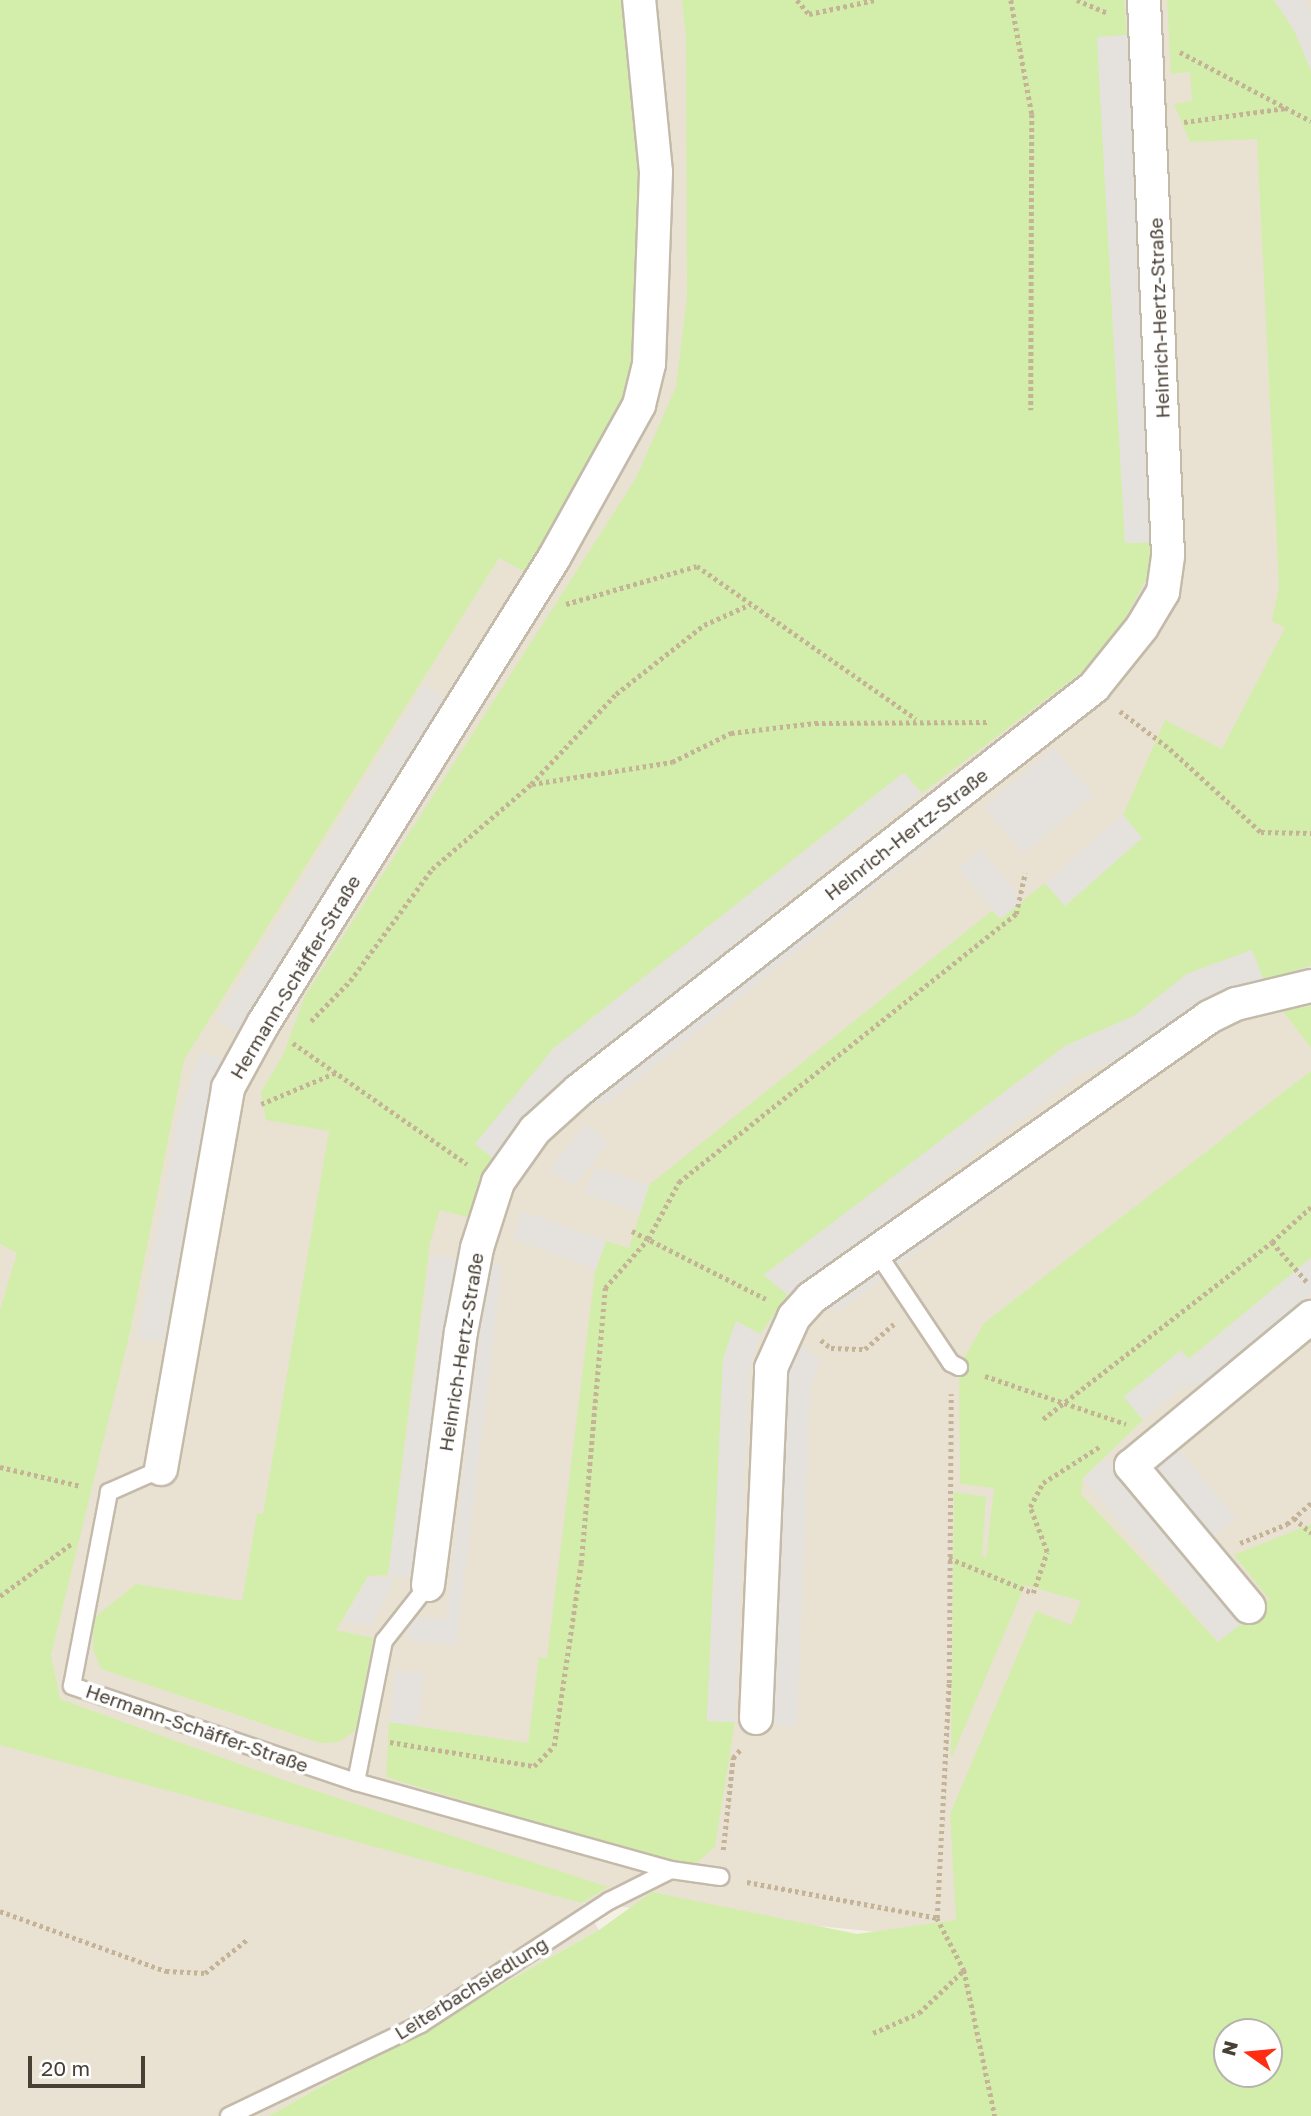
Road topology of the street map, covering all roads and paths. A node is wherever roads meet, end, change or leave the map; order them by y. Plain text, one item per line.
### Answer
1 (639, 0) edge
2 (797, 0) edge
3 (875, 0) edge
4 (1012, 0) edge
5 (1144, 0) edge
6 (1146, 34) junction
7 (1286, 108) junction
8 (1311, 121) edge
9 (1152, 126) junction
10 (1031, 410) dead end
11 (751, 604) junction
12 (521, 612) junction
13 (916, 719) junction
14 (1048, 724) junction
15 (1137, 727) dead end
16 (531, 784) junction
17 (1311, 833) edge
18 (1025, 873) dead end
19 (1311, 986) edge
20 (263, 1024) junction
21 (307, 1024) dead end
22 (299, 1033) dead end
23 (290, 1041) junction
24 (338, 1072) junction
25 (220, 1120) junction
26 (435, 1143) dead end
27 (1311, 1207) edge
28 (632, 1231) dead end
29 (648, 1239) junction
30 (1272, 1242) junction
31 (876, 1251) junction
32 (1311, 1286) edge
33 (916, 1305) junction
34 (794, 1317) junction
35 (1311, 1317) edge
36 (955, 1365) junction
37 (1063, 1402) junction
38 (1042, 1419) dead end
39 (1121, 1433) dead end
40 (1110, 1440) dead end
41 (0, 1466) edge
42 (162, 1469) joint
43 (109, 1492) junction
44 (1311, 1503) edge
45 (1294, 1518) junction
46 (102, 1521) junction
47 (1311, 1533) edge
48 (1207, 1557) junction
49 (949, 1558) junction
50 (428, 1585) joint
51 (0, 1596) edge
52 (1249, 1607) dead end
53 (757, 1718) joint
54 (365, 1738) junction
55 (356, 1782) junction
56 (670, 1870) junction
57 (721, 1877) junction
58 (0, 1911) edge
59 (937, 1918) junction
60 (249, 1938) dead end
61 (964, 1970) junction
62 (873, 2033) dead end
63 (229, 2116) edge
64 (995, 2116) edge

1 - 12 street, Hermann-Schäffer-Straße
2 - 3 path
4 - 10 path
5 - 6 street, Heinrich-Hertz-Straße
6 - 7 path
6 - 9 street, Heinrich-Hertz-Straße
7 - 8 path
7 - 9 path
9 - 14 street, Heinrich-Hertz-Straße
11 - 12 path
11 - 13 path
11 - 16 path
12 - 20 street, Hermann-Schäffer-Straße
13 - 14 path
13 - 16 path
14 - 50 street, Heinrich-Hertz-Straße
15 - 17 path
16 - 21 path
18 - 29 path
19 - 31 street
20 - 23 path
20 - 25 street, Hermann-Schäffer-Straße
22 - 23 path
23 - 24 path
24 - 25 path
24 - 26 path
25 - 42 street, Hermann-Schäffer-Straße
27 - 30 path
28 - 29 path
29 - 34 path
29 - 54 path
30 - 32 path
30 - 37 path
31 - 33 lane
31 - 34 street
33 - 34 path
33 - 36 lane
34 - 53 street
35 - 48 street
36 - 37 path
36 - 49 path
37 - 38 path
37 - 39 path
40 - 49 path
41 - 43 path
42 - 43 lane, Hermann-Schäffer-Straße
43 - 46 lane, Hermann-Schäffer-Straße
44 - 45 path
45 - 47 path
45 - 48 path
46 - 51 path
46 - 55 lane, Hermann-Schäffer-Straße
48 - 52 street
49 - 59 path
50 - 54 lane
53 - 57 path
54 - 55 lane
55 - 56 lane
56 - 57 lane
56 - 63 lane, Leiterbachsiedlung
57 - 59 path
58 - 60 path
59 - 61 path
61 - 62 path
61 - 64 path

